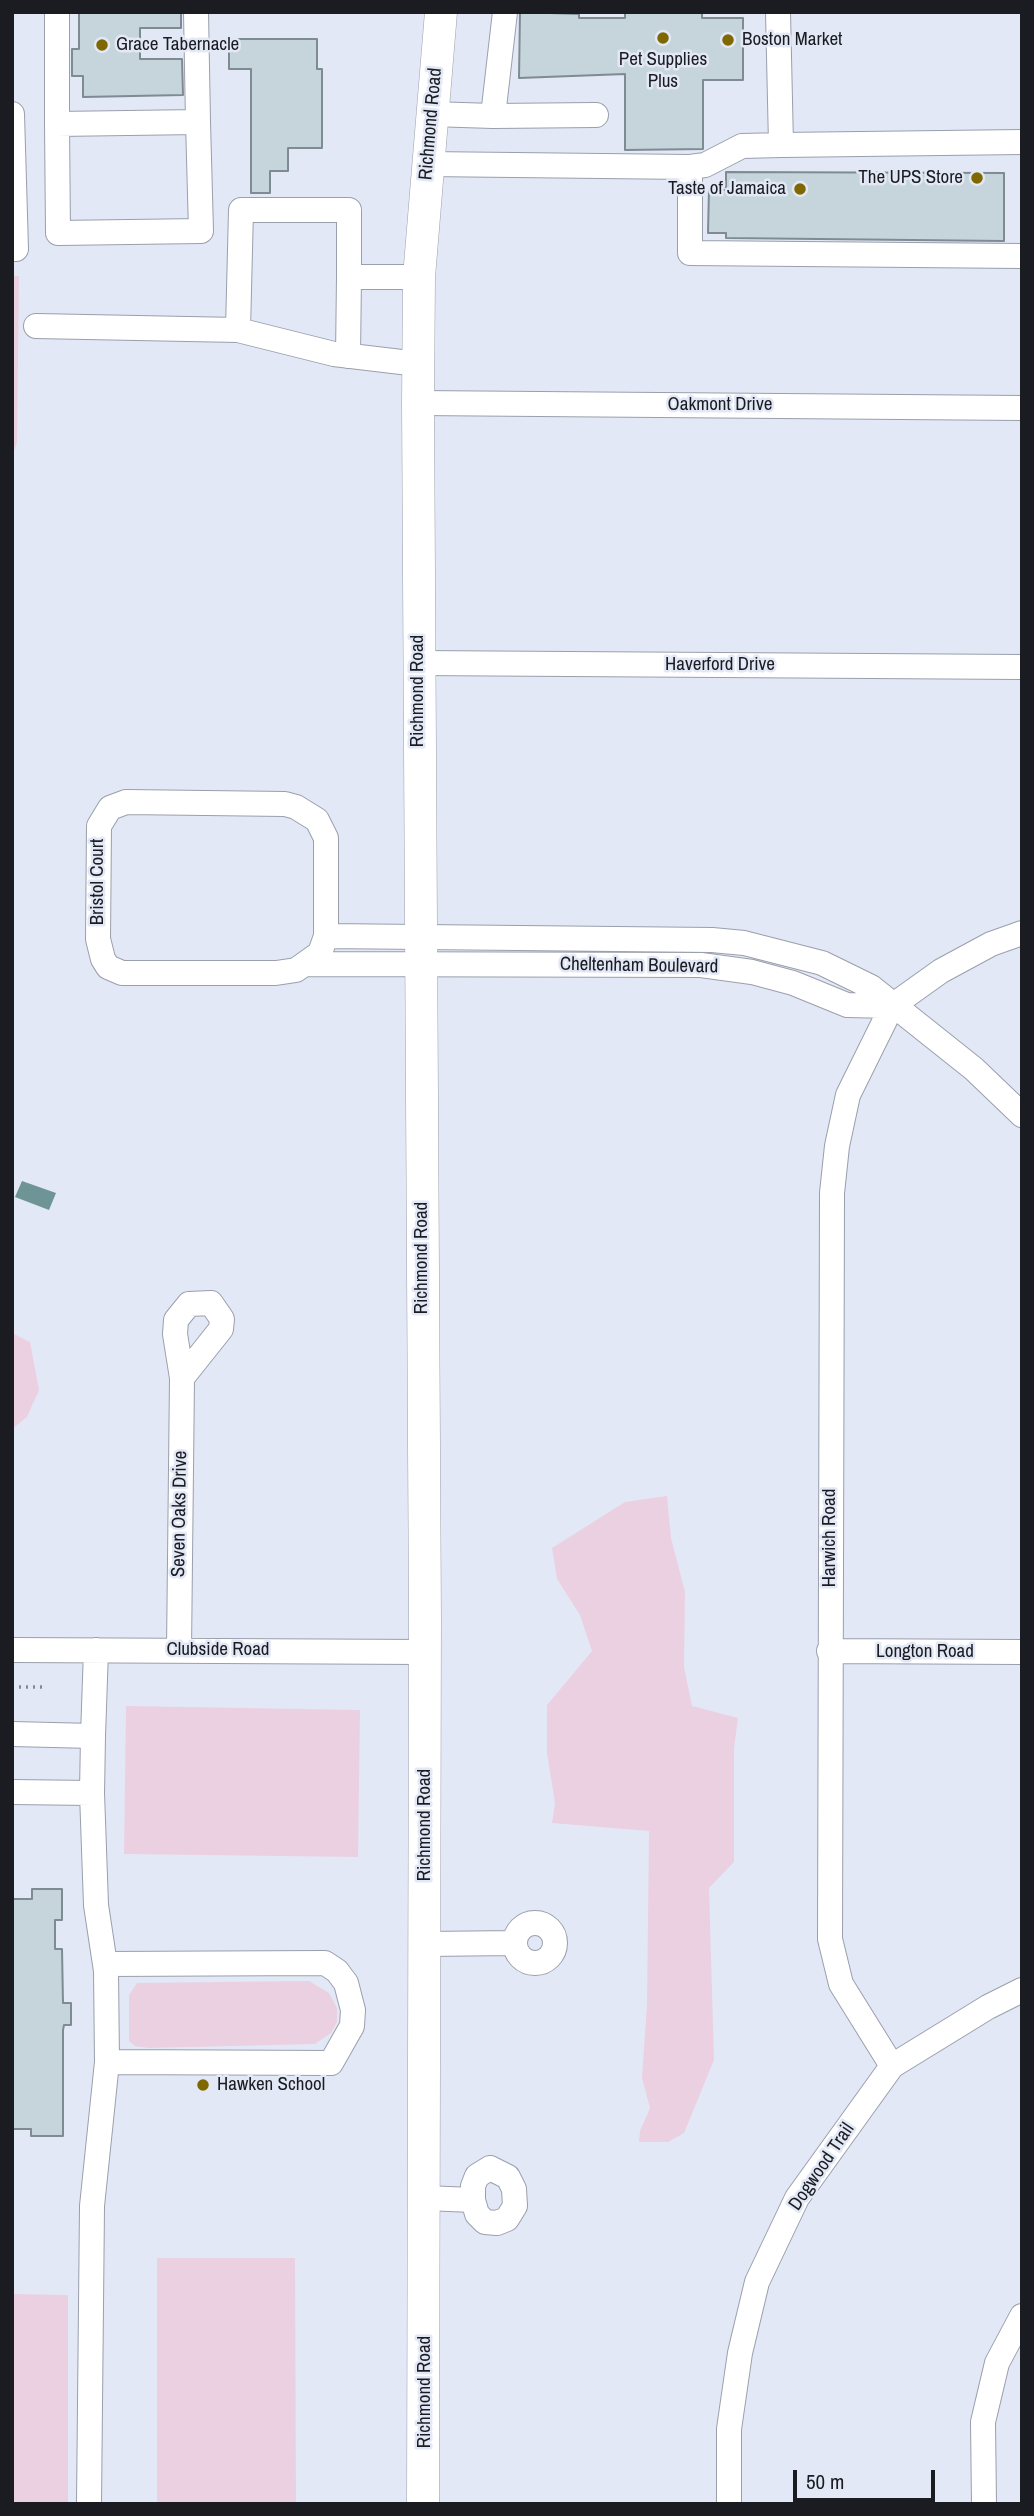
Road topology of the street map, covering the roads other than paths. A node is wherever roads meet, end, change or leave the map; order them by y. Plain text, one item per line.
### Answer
1 (57, 12) edge
2 (196, 12) edge
3 (441, 12) edge
4 (505, 12) edge
5 (778, 12) edge
6 (12, 114) edge
7 (431, 114) junction
8 (596, 115) dead end
9 (493, 116) junction
10 (198, 122) junction
11 (57, 124) junction
12 (1022, 142) edge
13 (781, 145) junction
14 (426, 164) junction
15 (690, 167) junction
16 (12, 249) edge
17 (1022, 256) edge
18 (349, 277) junction
19 (419, 277) junction
20 (36, 326) dead end
21 (238, 330) junction
22 (348, 356) junction
23 (418, 365) junction
24 (418, 403) junction
25 (1022, 408) edge
26 (418, 663) junction
27 (1022, 667) edge
28 (1022, 933) edge
29 (326, 936) junction
30 (420, 950) junction
31 (308, 964) junction
32 (892, 1006) junction
33 (1022, 1115) edge
34 (183, 1378) dead end
35 (12, 1650) edge
36 (96, 1650) junction
37 (179, 1650) junction
38 (829, 1651) junction
39 (425, 1652) junction
40 (1022, 1652) edge
41 (12, 1734) edge
42 (93, 1735) junction
43 (12, 1792) edge
44 (92, 1793) junction
45 (515, 1943) dead end
46 (425, 1944) junction
47 (105, 1964) junction
48 (1022, 1990) edge
49 (107, 2062) junction
50 (892, 2066) junction
51 (425, 2198) junction
52 (473, 2200) dead end
53 (1022, 2316) edge
54 (89, 2504) edge
55 (424, 2504) edge
56 (729, 2504) edge
57 (984, 2504) edge

1 - 11 street
2 - 10 street
3 - 7 main road, Richmond Road
4 - 9 street
5 - 13 street
6 - 16 street
7 - 9 street
7 - 14 main road, Richmond Road
8 - 9 street
10 - 11 street
10 - 11 street
12 - 13 street
13 - 15 street
14 - 15 street
14 - 19 main road, Richmond Road
15 - 17 street
18 - 19 street
18 - 21 street
18 - 22 street
19 - 23 main road, Richmond Road
20 - 21 street
21 - 22 street
22 - 23 street
23 - 24 main road, Richmond Road
24 - 25 street, Oakmont Drive
24 - 26 main road, Richmond Road
26 - 27 street, Haverford Drive
26 - 30 main road, Richmond Road
28 - 32 street
29 - 30 street
29 - 31 street
29 - 31 street, Bristol Court
30 - 31 street
30 - 32 street, Cheltenham Boulevard
30 - 39 main road, Richmond Road
32 - 33 street
32 - 38 street, Harwich Road
34 - 37 street, Seven Oaks Drive
35 - 36 street, Clubside Road
36 - 37 street, Clubside Road
36 - 42 street
37 - 39 street, Clubside Road
38 - 40 street, Longton Road
38 - 50 street, Harwich Road
39 - 46 main road, Richmond Road
41 - 42 street
42 - 44 street
43 - 44 street
44 - 47 street
45 - 46 street
46 - 51 main road, Richmond Road
47 - 49 street
47 - 49 street
48 - 50 street, Dogwood Trail
49 - 54 street
50 - 56 street, Dogwood Trail
51 - 52 street
51 - 55 main road, Richmond Road
53 - 57 street

